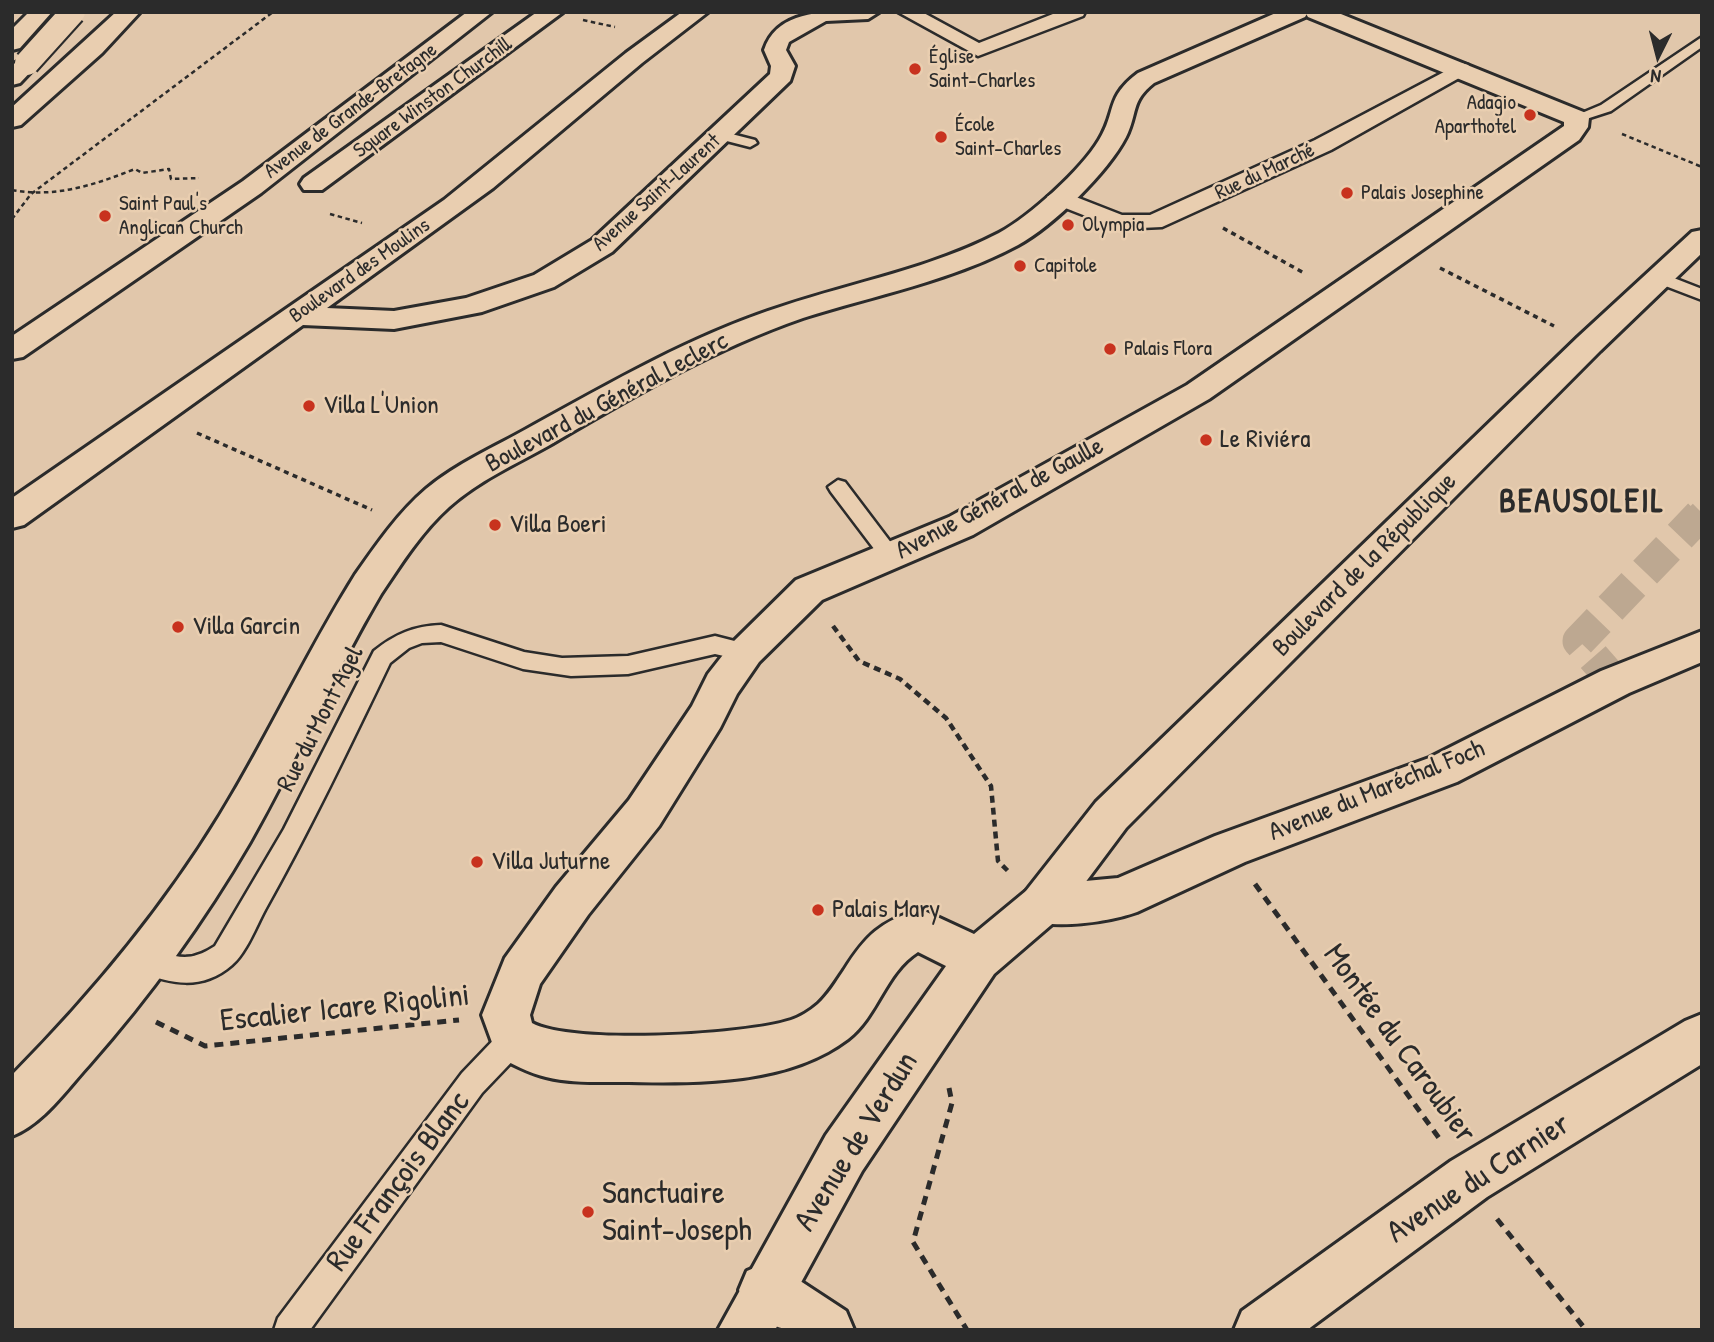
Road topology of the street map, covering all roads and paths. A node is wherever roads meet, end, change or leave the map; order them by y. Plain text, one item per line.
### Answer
1 (41, 12) edge
2 (73, 12) edge
3 (129, 12) edge
4 (274, 12) edge
5 (481, 12) edge
6 (697, 12) edge
7 (868, 12) edge
8 (907, 12) edge
9 (1076, 12) edge
10 (1297, 12) edge
11 (1316, 12) edge
12 (563, 15) edge
13 (622, 29) dead end
14 (1702, 41) edge
15 (12, 43) edge
16 (1461, 69) junction
17 (12, 78) edge
18 (1577, 118) junction
19 (12, 120) edge
20 (720, 135) junction
21 (750, 143) dead end
22 (1702, 167) edge
23 (209, 177) dead end
24 (313, 184) dead end
25 (12, 190) edge
26 (31, 194) junction
27 (1058, 197) junction
28 (1186, 208) junction
29 (12, 219) edge
30 (1702, 238) edge
31 (1404, 250) junction
32 (1661, 278) junction
33 (1338, 293) junction
34 (1702, 295) edge
35 (296, 316) junction
36 (1589, 344) junction
37 (12, 350) edge
38 (188, 429) dead end
39 (838, 487) dead end
40 (12, 516) edge
41 (411, 527) junction
42 (891, 557) junction
43 (809, 590) junction
44 (1702, 646) edge
45 (747, 652) junction
46 (1230, 849) junction
47 (1042, 905) junction
48 (978, 959) junction
49 (147, 962) junction
50 (114, 1002) junction
51 (510, 1027) junction
52 (1702, 1038) edge
53 (919, 1044) junction
54 (12, 1111) edge
55 (1469, 1179) junction
56 (756, 1310) edge
57 (290, 1330) edge
58 (827, 1330) edge
59 (967, 1330) edge
60 (1261, 1330) edge
61 (1586, 1330) edge

1 - 15 street
2 - 17 street, bridge
3 - 19 street
4 - 26 path
5 - 37 street, Avenue de Grande-Bretagne
6 - 35 street, Boulevard des Moulins
7 - 20 street, Avenue Saint-Laurent
8 - 9 street
10 - 27 street, Boulevard du Général Leclerc
11 - 16 street
12 - 13 path
12 - 24 street, Square Winston Churchill
14 - 18 lane
16 - 18 street
16 - 28 street, Rue du Marché
18 - 22 path
18 - 31 street, Avenue Général de Gaulle
20 - 21 lane
20 - 35 street, Avenue Saint-Laurent
23 - 26 path
25 - 26 path
26 - 29 path
27 - 28 street, Rue du Marché
27 - 41 street, Boulevard du Général Leclerc
28 - 33 path
30 - 32 street, Boulevard de la République
31 - 33 street, Avenue Général de Gaulle
31 - 36 path
32 - 34 lane
32 - 36 street, Boulevard de la République
33 - 42 street, Avenue Général de Gaulle
35 - 40 street, Boulevard des Moulins
36 - 47 street, Boulevard de la République
38 - 41 path
39 - 42 lane
41 - 49 street, Boulevard du Général Leclerc
42 - 43 street, Avenue Général de Gaulle
43 - 45 street, Avenue Général de Gaulle
43 - 47 path
44 - 46 street, Avenue du Maréchal Foch
45 - 49 lane, Rue du Mont Agel
45 - 51 street, Avenue Général de Gaulle
46 - 47 street, Avenue du Maréchal Foch
46 - 55 path, Montée du Caroubier
47 - 48 street, Boulevard de la République
48 - 51 street
48 - 53 street, Avenue de Verdun
49 - 50 street, Boulevard du Général Leclerc
50 - 51 path, Escalier Icare Rigolini
50 - 54 street, Boulevard du Général Leclerc
51 - 57 lane, Rue François Blanc
52 - 55 street, Avenue du Carnier
53 - 56 street, Avenue de Verdun
53 - 59 path
55 - 60 street, Avenue du Carnier
55 - 61 path, Montée du Caroubier
56 - 58 street

